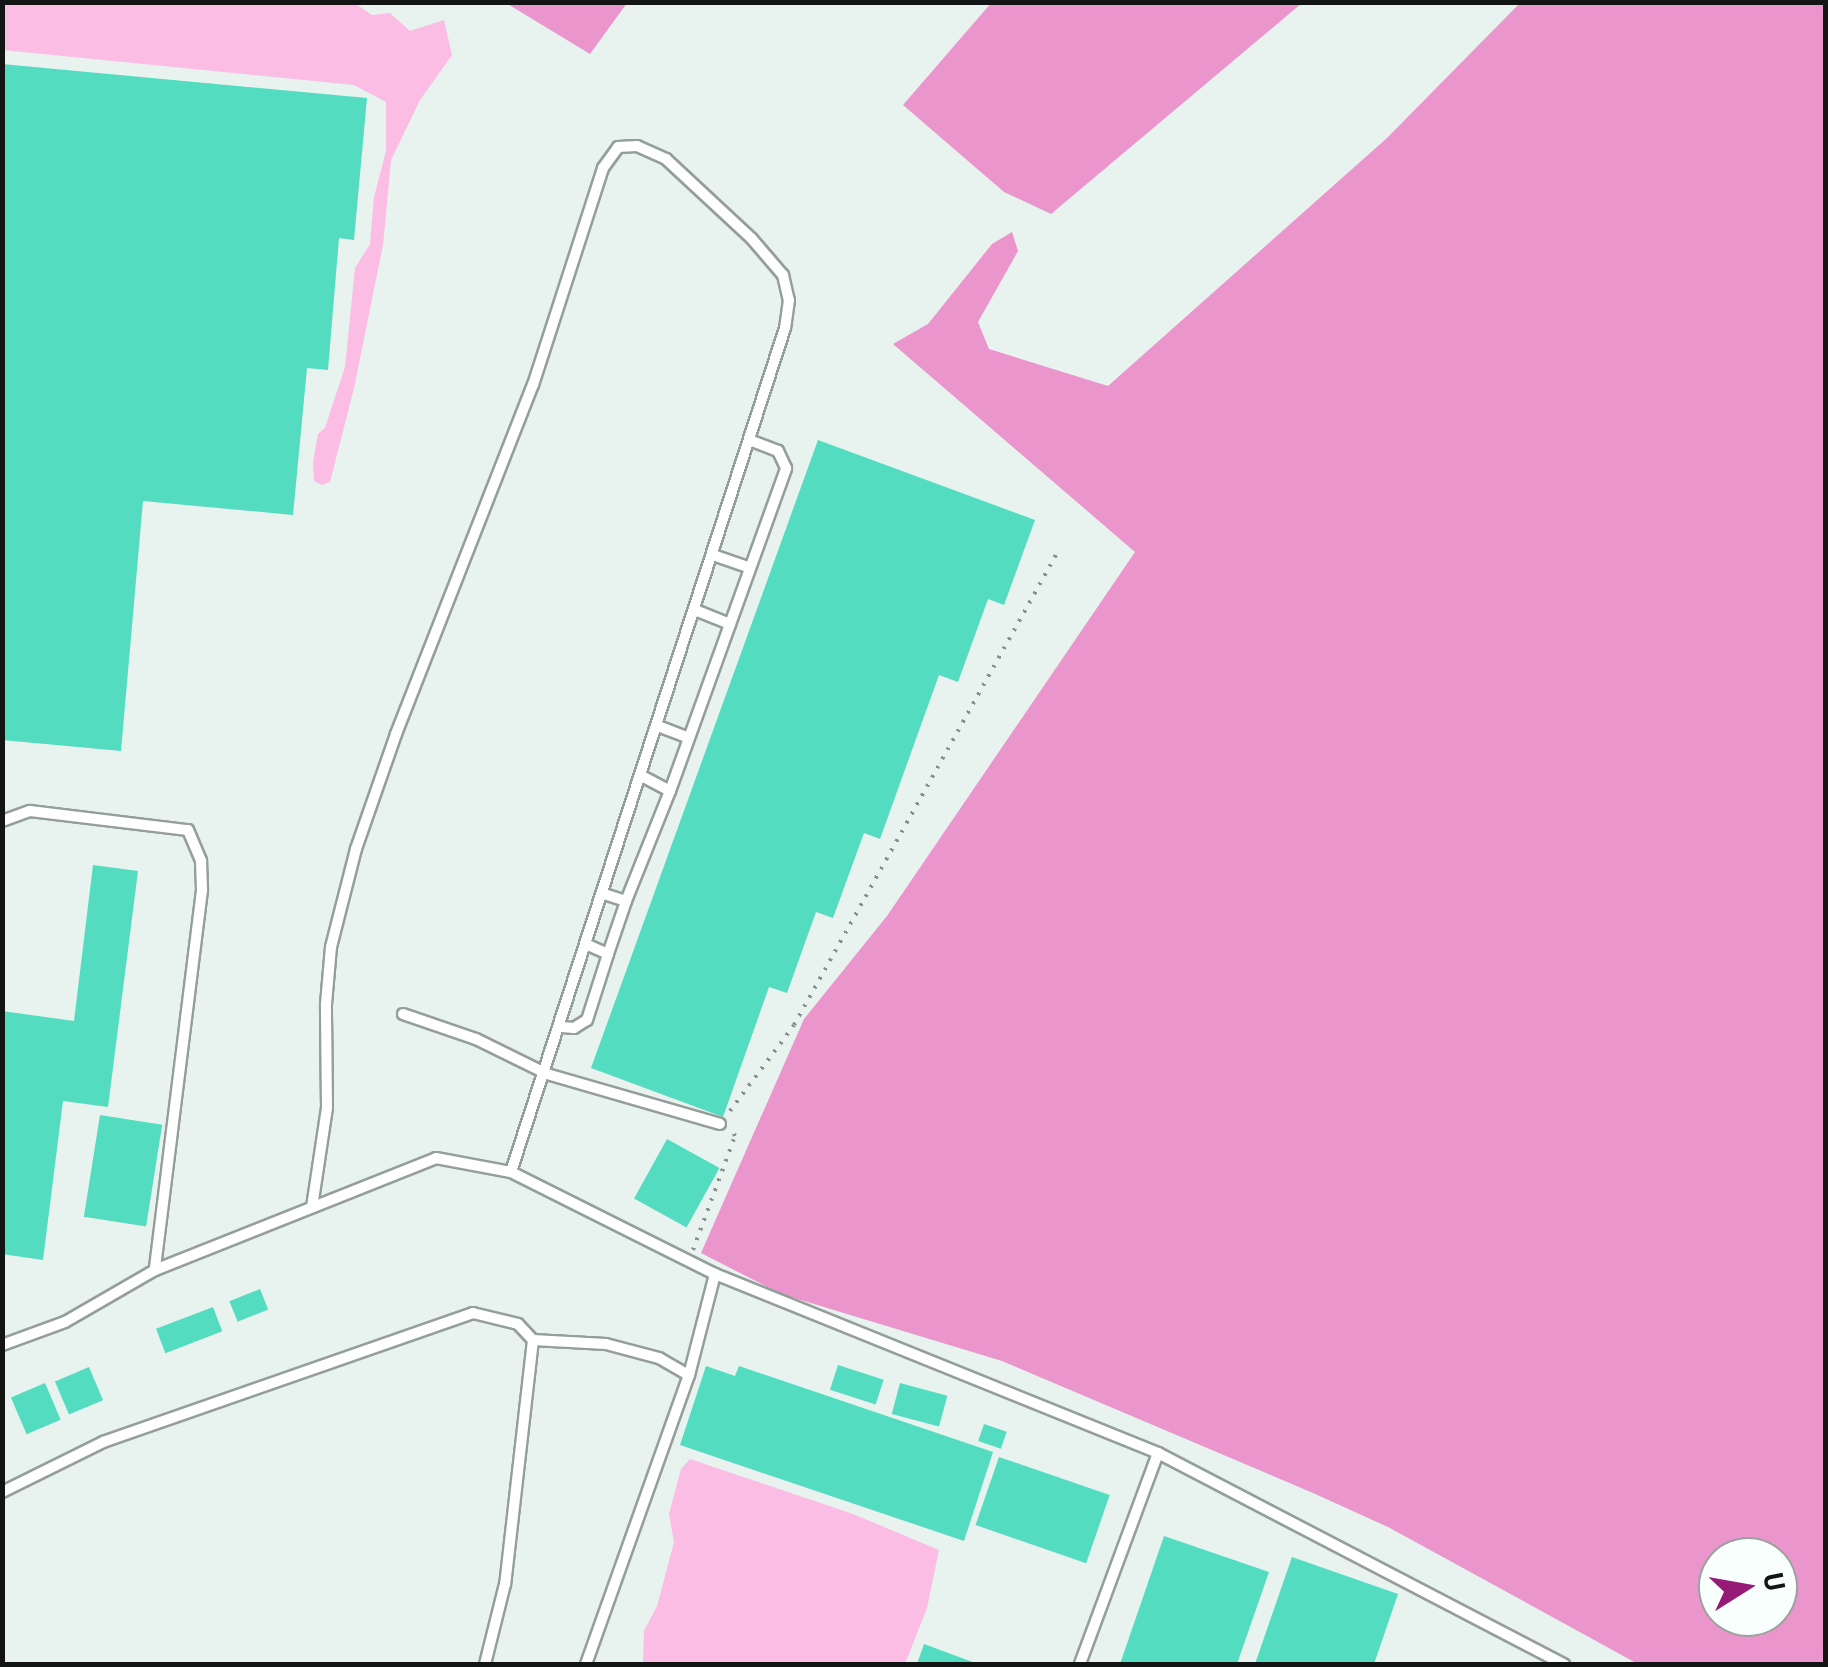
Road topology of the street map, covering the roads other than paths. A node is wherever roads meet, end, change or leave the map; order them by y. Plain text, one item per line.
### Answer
1 (750, 440) junction
2 (713, 554) junction
3 (750, 568) junction
4 (695, 610) junction
5 (730, 624) junction
6 (658, 726) junction
7 (689, 738) junction
8 (642, 776) junction
9 (670, 792) junction
10 (2, 821) edge
11 (604, 894) junction
12 (626, 901) junction
13 (588, 945) junction
14 (608, 954) junction
15 (403, 1014) dead end
16 (562, 1027) junction
17 (547, 1074) junction
18 (720, 1124) road end
19 (511, 1172) junction
20 (312, 1207) junction
21 (156, 1270) junction
22 (714, 1274) junction
23 (533, 1340) junction
24 (2, 1345) edge
25 (689, 1376) junction
26 (1158, 1452) junction
27 (2, 1492) edge
28 (485, 1664) edge
29 (586, 1664) edge
30 (1080, 1664) edge
31 (1564, 1664) edge

1 - 2 lane
1 - 3 lane
1 - 20 lane
2 - 3 lane
2 - 4 lane
3 - 5 lane
4 - 5 lane
4 - 6 lane
5 - 7 lane
6 - 7 lane
6 - 8 lane
7 - 9 lane
8 - 9 lane
8 - 11 lane
9 - 12 lane
10 - 21 lane
11 - 12 lane
11 - 13 lane
12 - 14 lane
13 - 14 lane
13 - 16 lane
14 - 16 lane
15 - 17 lane
16 - 17 lane
17 - 18 lane
17 - 19 lane
19 - 20 lane
19 - 22 lane
20 - 21 lane
21 - 24 lane
22 - 25 lane
22 - 26 lane
23 - 25 lane
23 - 27 lane
23 - 28 lane
25 - 29 lane
26 - 30 lane
26 - 31 lane

